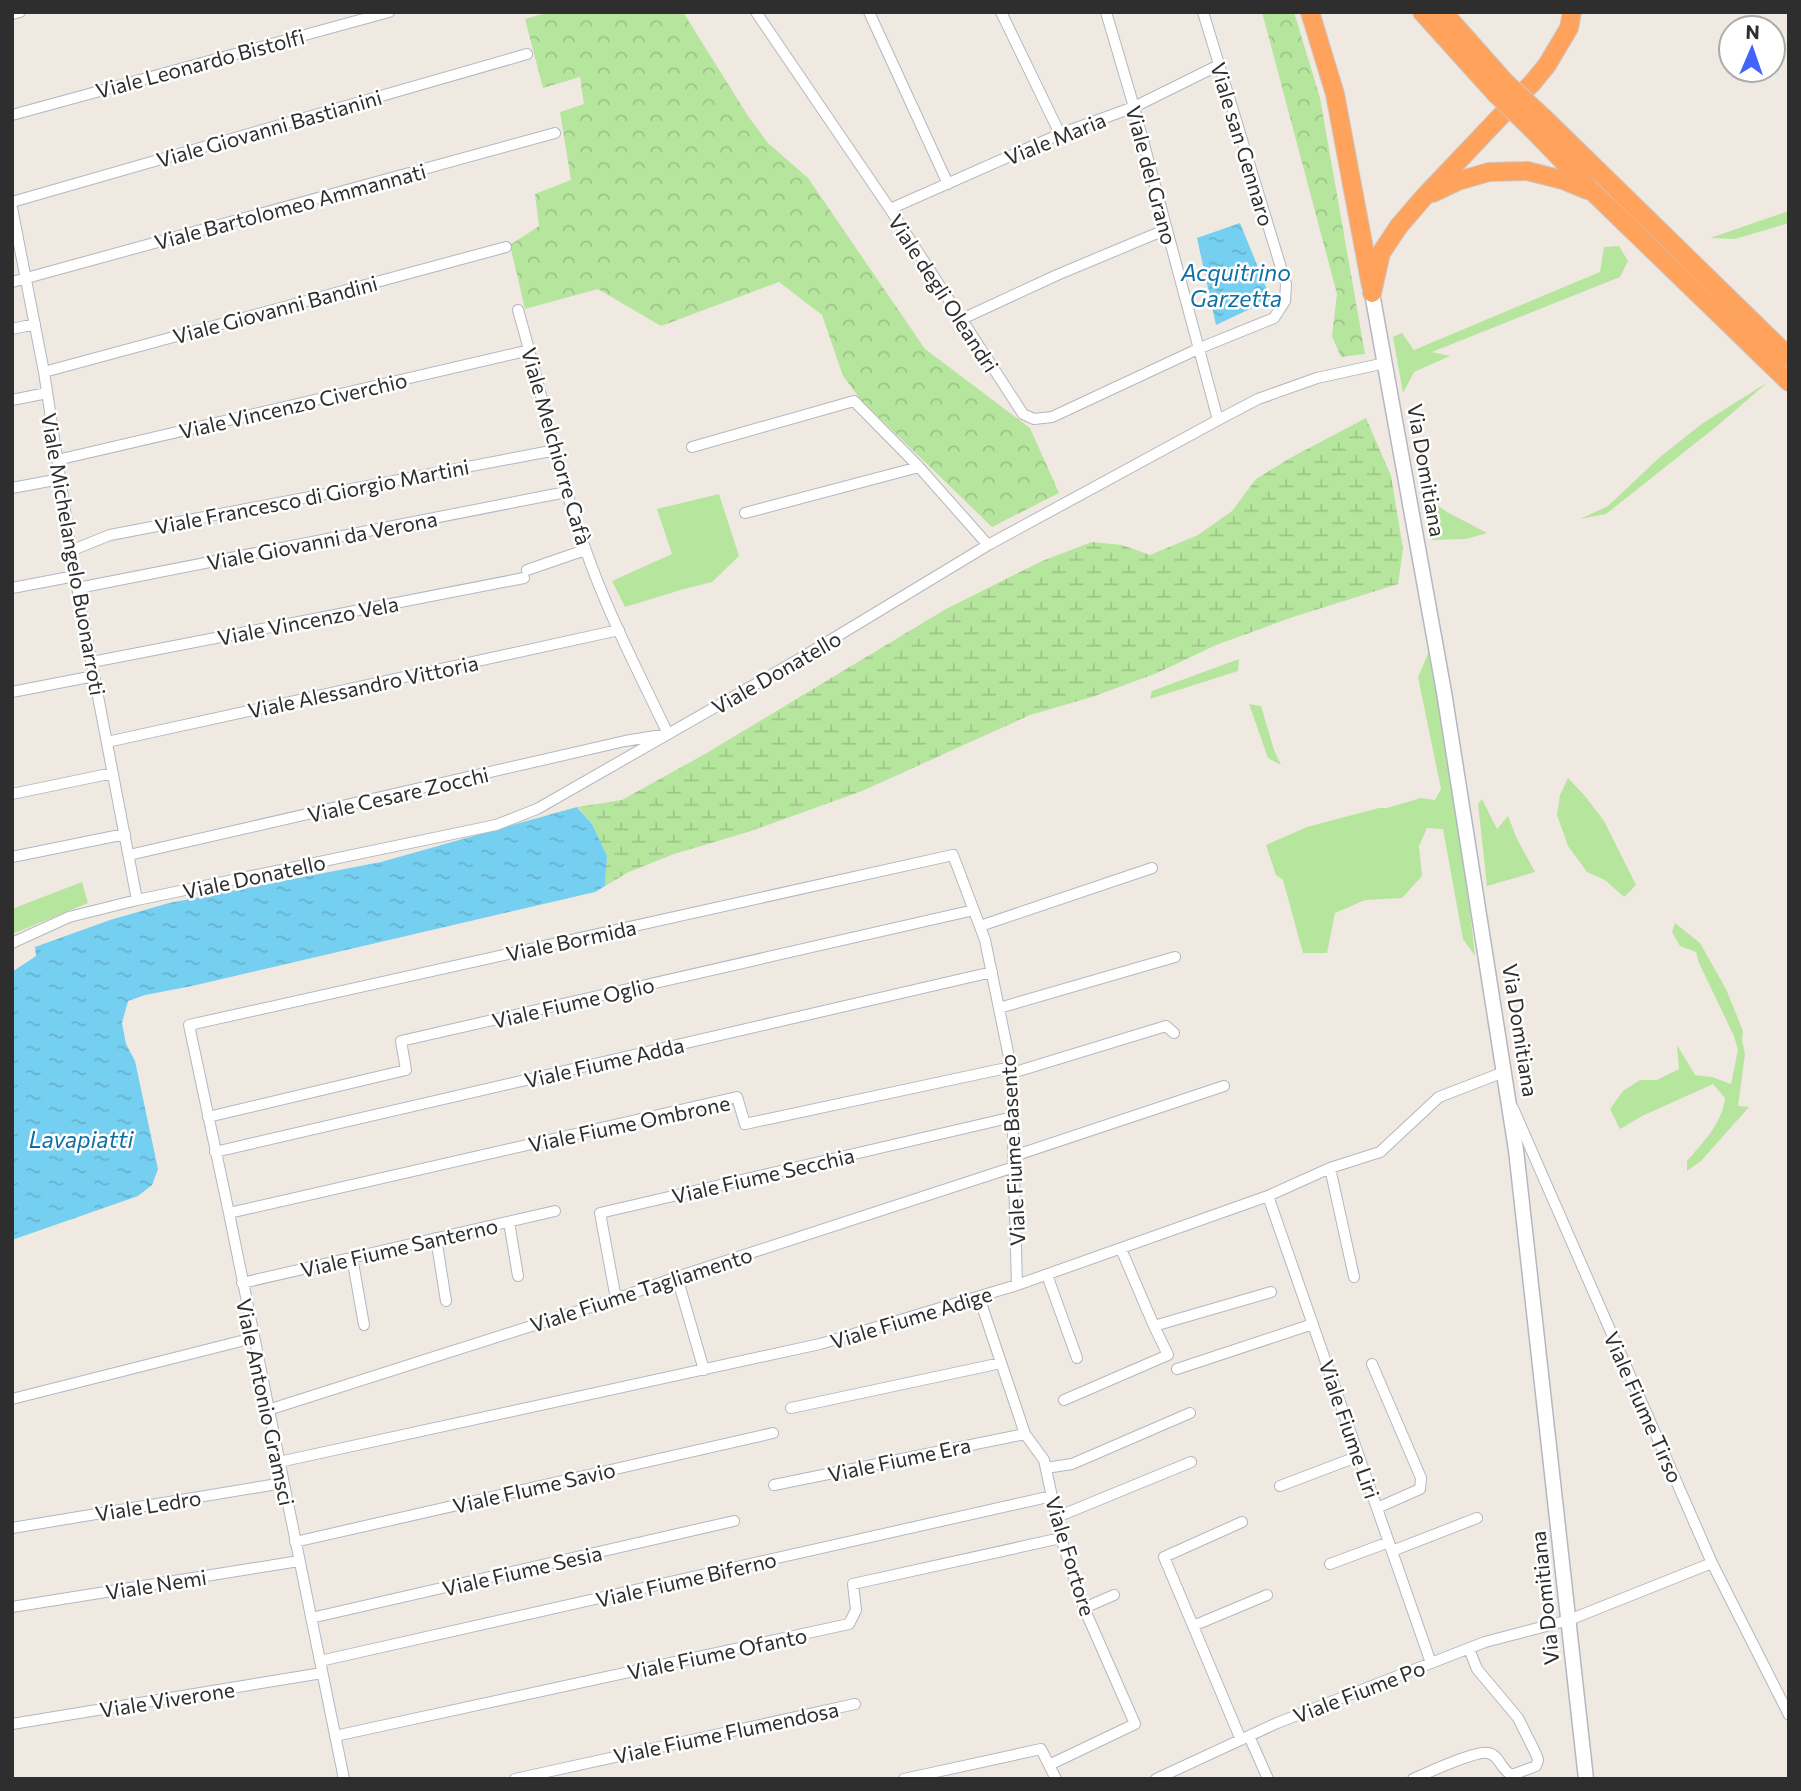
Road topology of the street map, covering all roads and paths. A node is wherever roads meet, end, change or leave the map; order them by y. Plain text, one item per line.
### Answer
1 (20, 12) edge
2 (388, 12) edge
3 (756, 12) edge
4 (869, 12) edge
5 (1001, 12) edge
6 (1105, 12) edge
7 (1203, 12) edge
8 (1310, 12) edge
9 (1422, 12) edge
10 (1443, 12) edge
11 (1572, 12) edge
12 (12, 14) edge
13 (527, 54) dead end
14 (1219, 65) junction
15 (1500, 88) junction
16 (1134, 107) junction
17 (12, 115) edge
18 (1538, 123) junction
19 (555, 133) dead end
20 (1060, 134) junction
21 (948, 184) junction
22 (1593, 192) junction
23 (1424, 197) junction
24 (12, 201) edge
25 (12, 208) edge
26 (890, 209) junction
27 (1167, 229) junction
28 (1646, 231) junction
29 (506, 247) dead end
30 (26, 279) junction
31 (12, 282) edge
32 (1372, 293) junction
33 (518, 310) dead end
34 (962, 319) junction
35 (35, 324) junction
36 (12, 329) edge
37 (1200, 348) junction
38 (530, 351) junction
39 (1789, 357) edge
40 (1385, 363) junction
41 (44, 372) junction
42 (1789, 382) edge
43 (47, 393) junction
44 (12, 400) edge
45 (1218, 420) junction
46 (692, 447) dead end
47 (556, 450) junction
48 (57, 460) junction
49 (919, 467) junction
50 (60, 479) junction
51 (12, 488) edge
52 (566, 492) junction
53 (745, 513) dead end
54 (988, 545) junction
55 (586, 550) junction
56 (70, 551) junction
57 (75, 576) junction
58 (12, 588) edge
59 (78, 588) junction
60 (619, 630) junction
61 (92, 662) junction
62 (94, 676) junction
63 (12, 692) edge
64 (668, 734) junction
65 (107, 742) junction
66 (113, 773) junction
67 (12, 794) edge
68 (125, 834) junction
69 (129, 855) junction
70 (953, 855) joint
71 (12, 857) edge
72 (1152, 868) dead end
73 (137, 900) junction
74 (974, 910) junction
75 (980, 926) junction
76 (12, 943) edge
77 (1175, 957) dead end
78 (992, 972) junction
79 (999, 1008) junction
80 (189, 1025) joint
81 (1174, 1033) dead end
82 (1011, 1070) junction
83 (1504, 1072) junction
84 (1224, 1086) dead end
85 (1508, 1094) junction
86 (1013, 1116) junction
87 (208, 1117) junction
88 (215, 1152) junction
89 (1014, 1162) junction
90 (1330, 1168) junction
91 (1268, 1196) junction
92 (555, 1211) dead end
93 (229, 1213) junction
94 (509, 1222) junction
95 (436, 1238) junction
96 (1121, 1249) junction
97 (352, 1257) junction
98 (1047, 1275) junction
99 (518, 1276) dead end
100 (677, 1277) junction
101 (1354, 1277) dead end
102 (242, 1283) junction
103 (1017, 1285) junction
104 (1271, 1292) dead end
105 (979, 1297) junction
106 (616, 1299) junction
107 (446, 1301) dead end
108 (1313, 1324) junction
109 (364, 1325) dead end
110 (1154, 1326) junction
111 (253, 1338) junction
112 (1077, 1358) dead end
113 (1001, 1363) junction
114 (1372, 1364) dead end
115 (1177, 1369) dead end
116 (704, 1370) junction
117 (12, 1399) edge
118 (1064, 1400) dead end
119 (791, 1408) dead end
120 (268, 1410) junction
121 (1191, 1413) dead end
122 (773, 1433) dead end
123 (1025, 1434) junction
124 (1359, 1457) junction
125 (279, 1462) junction
126 (1191, 1462) dead end
127 (1046, 1468) junction
128 (283, 1483) junction
129 (774, 1485) dead end
130 (1280, 1486) dead end
131 (1052, 1496) junction
132 (1377, 1508) junction
133 (1057, 1517) junction
134 (1477, 1518) dead end
135 (734, 1521) dead end
136 (1242, 1522) dead end
137 (12, 1528) edge
138 (1061, 1538) junction
139 (295, 1542) junction
140 (1391, 1547) junction
141 (299, 1561) junction
142 (1712, 1563) junction
143 (1330, 1564) dead end
144 (1115, 1595) dead end
145 (1267, 1595) dead end
146 (12, 1607) edge
147 (1084, 1608) junction
148 (311, 1618) junction
149 (1569, 1620) junction
150 (1193, 1626) junction
151 (1469, 1649) junction
152 (320, 1661) junction
153 (1431, 1663) junction
154 (322, 1673) junction
155 (855, 1704) dead end
156 (1789, 1715) edge
157 (12, 1724) edge
158 (335, 1736) junction
159 (1245, 1738) junction
160 (1049, 1765) junction
161 (344, 1779) edge
162 (515, 1779) edge
163 (904, 1779) edge
164 (1056, 1779) edge
165 (1156, 1779) edge
166 (1268, 1779) edge
167 (1413, 1779) edge
168 (1587, 1779) edge

1 - 12 street
2 - 17 street, Viale Leonardo Bistolfi
3 - 26 street, Viale degli Oleandri
4 - 21 street
5 - 20 street
6 - 16 street, Viale del Grano
7 - 14 street, Viale san Gennaro
8 - 32 highway
9 - 15 highway
10 - 15 highway
11 - 23 highway
13 - 24 street, Viale Giovanni Bastianini
14 - 16 street, Viale Maria
14 - 37 street, Viale san Gennaro
15 - 18 highway, bridge
16 - 20 street, Viale Maria
16 - 27 street, Viale del Grano
18 - 22 highway
18 - 28 highway
19 - 30 street, Viale Bartolomeo Ammannati
20 - 21 street, Viale Maria
21 - 26 street, Viale Maria
22 - 23 highway
22 - 28 highway
23 - 32 highway
25 - 30 street, Viale Michelangelo Buonarroti
26 - 34 street, Viale degli Oleandri
27 - 34 street
27 - 37 street, Viale del Grano
28 - 39 highway
28 - 42 highway
29 - 41 street, Viale Giovanni Bandini
30 - 31 street, Viale Bartolomeo Ammannati
30 - 35 street, Viale Michelangelo Buonarroti
32 - 40 street, Via Domitiana
33 - 38 street, Viale Melchiorre Cafà
34 - 37 street, Viale degli Oleandri
35 - 36 street
35 - 41 street, Viale Michelangelo Buonarroti
37 - 45 street, Viale del Grano
38 - 47 street, Viale Melchiorre Cafà
38 - 48 street, Viale Vincenzo Civerchio
40 - 45 street, Viale Donatello
40 - 83 street, Via Domitiana
41 - 43 street, Viale Michelangelo Buonarroti
43 - 44 street
43 - 48 street, Viale Michelangelo Buonarroti
45 - 54 street, Viale Donatello
46 - 49 street
47 - 52 street, Viale Melchiorre Cafà
47 - 56 street, Viale Francesco di Giorgio Martini
48 - 50 street, Viale Michelangelo Buonarroti
49 - 53 street
49 - 54 street
50 - 51 street
50 - 56 street, Viale Michelangelo Buonarroti
52 - 55 street, Viale Melchiorre Cafà
52 - 59 street, Viale Giovanni da Verona
54 - 64 street, Viale Donatello
55 - 60 street, Viale Melchiorre Cafà
55 - 61 street, Viale Vincenzo Vela
56 - 57 street, Viale Michelangelo Buonarroti
57 - 58 street
57 - 59 street, Viale Michelangelo Buonarroti
59 - 61 street, Viale Michelangelo Buonarroti
60 - 64 street, Viale Melchiorre Cafà
60 - 65 street, Viale Alessandro Vittoria
61 - 62 street, Viale Michelangelo Buonarroti
62 - 63 street
62 - 65 street, Viale Michelangelo Buonarroti
64 - 69 street, Viale Cesare Zocchi
64 - 73 street, Viale Donatello
65 - 66 street, Viale Michelangelo Buonarroti
66 - 67 street
66 - 68 street, Viale Michelangelo Buonarroti
68 - 69 street, Viale Michelangelo Buonarroti
68 - 71 street
69 - 73 street, Viale Michelangelo Buonarroti
70 - 74 street, Viale Fiume Basento
70 - 80 street, Viale Bormida
72 - 75 street
73 - 76 street, Viale Donatello
74 - 75 street, Viale Fiume Basento
74 - 87 street, Viale Fiume Oglio
75 - 78 street, Viale Fiume Basento
77 - 79 street
78 - 79 street, Viale Fiume Basento
78 - 88 street, Viale Fiume Adda
79 - 82 street, Viale Fiume Basento
80 - 87 street, Viale Antonio Gramsci
81 - 82 street
82 - 86 street, Viale Fiume Basento
82 - 93 street, Viale Fiume Ombrone
83 - 85 street, Via Domitiana
83 - 90 street, Viale Fiume Adige
84 - 89 street, Viale Fiume Tagliamento
85 - 142 street, Viale Fiume Tirso
85 - 149 street, Via Domitiana
86 - 89 street, Viale Fiume Basento
86 - 106 street, Viale Fiume Secchia
87 - 88 street, Viale Antonio Gramsci
88 - 93 street, Viale Antonio Gramsci
89 - 100 street, Viale Fiume Tagliamento
89 - 103 street, Viale Fiume Basento
90 - 91 street, Viale Fiume Adige
90 - 101 street
91 - 96 street, Viale Fiume Adige
91 - 108 street, Viale Fiume Liri
92 - 94 street, Viale Fiume Santerno
93 - 102 street, Viale Antonio Gramsci
94 - 95 street, Viale Fiume Santerno
94 - 99 street
95 - 97 street, Viale Fiume Santerno
95 - 107 street
96 - 98 street, Viale Fiume Adige
96 - 110 street
97 - 102 street, Viale Fiume Santerno
97 - 109 street
98 - 103 street, Viale Fiume Adige
98 - 112 street
100 - 106 street, Viale Fiume Tagliamento
100 - 116 street
102 - 111 street, Viale Antonio Gramsci
103 - 105 street, Viale Fiume Adige
104 - 110 street
105 - 113 street, Viale Fortore
105 - 116 street, Viale Fiume Adige
106 - 120 street, Viale Fiume Tagliamento
108 - 115 street
108 - 124 street, Viale Fiume Liri
110 - 118 street
111 - 117 street
111 - 120 street, Viale Antonio Gramsci
113 - 119 street
113 - 123 street, Viale Fortore
114 - 132 street
116 - 125 street, Viale Fiume Adige
120 - 125 street, Viale Antonio Gramsci
121 - 127 street
122 - 139 street, Viale FIume Savio
123 - 127 street, Viale Fortore
123 - 129 street, Viale Fiume Era
124 - 130 street
124 - 132 street, Viale Fiume Liri
125 - 128 street, Viale Antonio Gramsci
126 - 133 street
127 - 131 street, Viale Fortore
128 - 137 street, Viale Ledro
128 - 139 street, Viale Antonio Gramsci
131 - 133 street, Viale Fortore
131 - 152 street, Viale Fiume Biferno
132 - 140 street, Viale Fiume Liri
133 - 138 street, Viale Fortore
134 - 140 street
135 - 148 street, Viale Fiume Sesia
136 - 150 street
138 - 147 street, Viale Fortore
138 - 158 street, Viale Fiume Ofanto
139 - 141 street, Viale Antonio Gramsci
140 - 143 street
140 - 153 street, Viale Fiume Liri
141 - 146 street, Viale Nemi
141 - 148 street, Viale Antonio Gramsci
142 - 149 street, Viale Fiume Po
142 - 156 street, Viale Fiume Tirso
144 - 147 street
145 - 150 street
147 - 160 street, Viale Fortore
148 - 152 street, Viale Antonio Gramsci
149 - 151 street, Viale Fiume Po
149 - 168 street, Via Domitiana
150 - 159 street
151 - 153 street, Viale Fiume Po
151 - 167 street
152 - 154 street, Viale Antonio Gramsci
153 - 159 street, Viale Fiume Po
154 - 157 street, Viale Viverone
154 - 158 street, Viale Antonio Gramsci
155 - 162 street, Viale Fiume Flumendosa
158 - 161 street, Viale Antonio Gramsci
159 - 165 street, Viale Fiume Po
159 - 166 street
160 - 163 street
160 - 164 street

